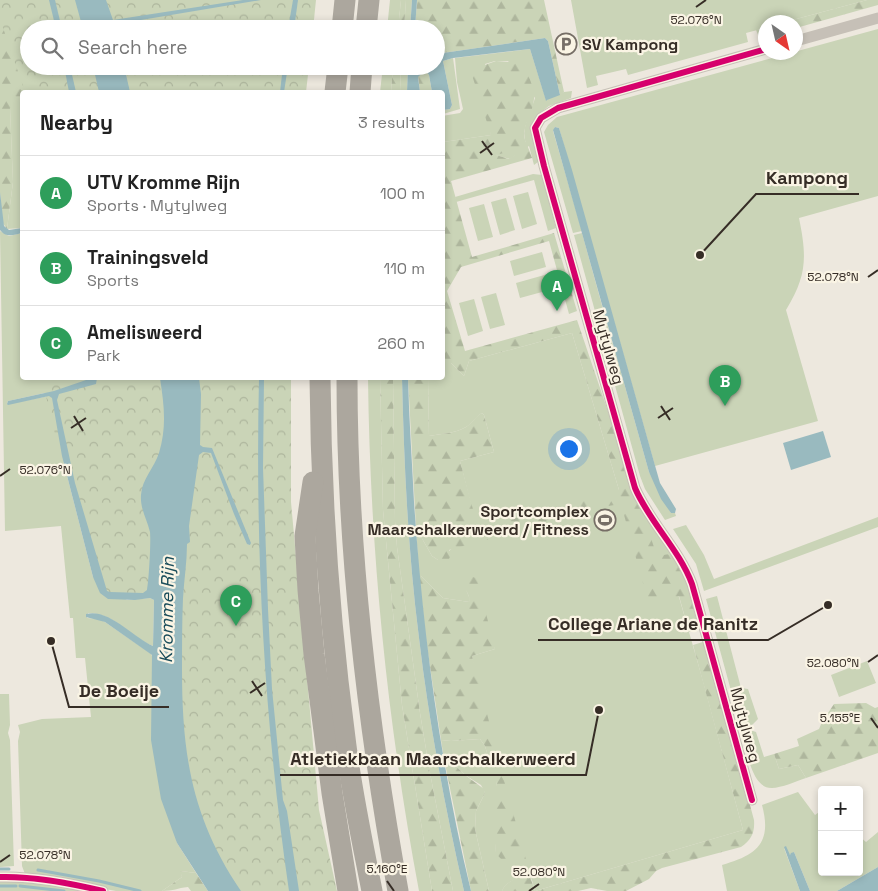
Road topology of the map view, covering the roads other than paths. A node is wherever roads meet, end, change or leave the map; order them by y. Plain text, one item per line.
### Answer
1 (345, 0) edge
2 (369, 0) edge
3 (878, 18) edge
4 (343, 20) edge
5 (367, 20) edge
6 (803, 38) edge
7 (758, 51) edge
8 (337, 75) edge
9 (361, 75) edge
10 (335, 90) edge
11 (360, 90) edge
12 (320, 380) edge
13 (347, 380) edge
14 (320, 430) junction
15 (752, 800) dead end
16 (0, 877) edge
17 (103, 891) edge
18 (348, 891) edge
19 (372, 891) edge
20 (398, 891) edge

1 - 4 highway
2 - 5 highway
3 - 6 street
7 - 15 street, Mytylweg
8 - 10 highway
9 - 11 highway
12 - 14 highway
13 - 20 highway
14 - 18 highway
14 - 19 highway
16 - 17 street

